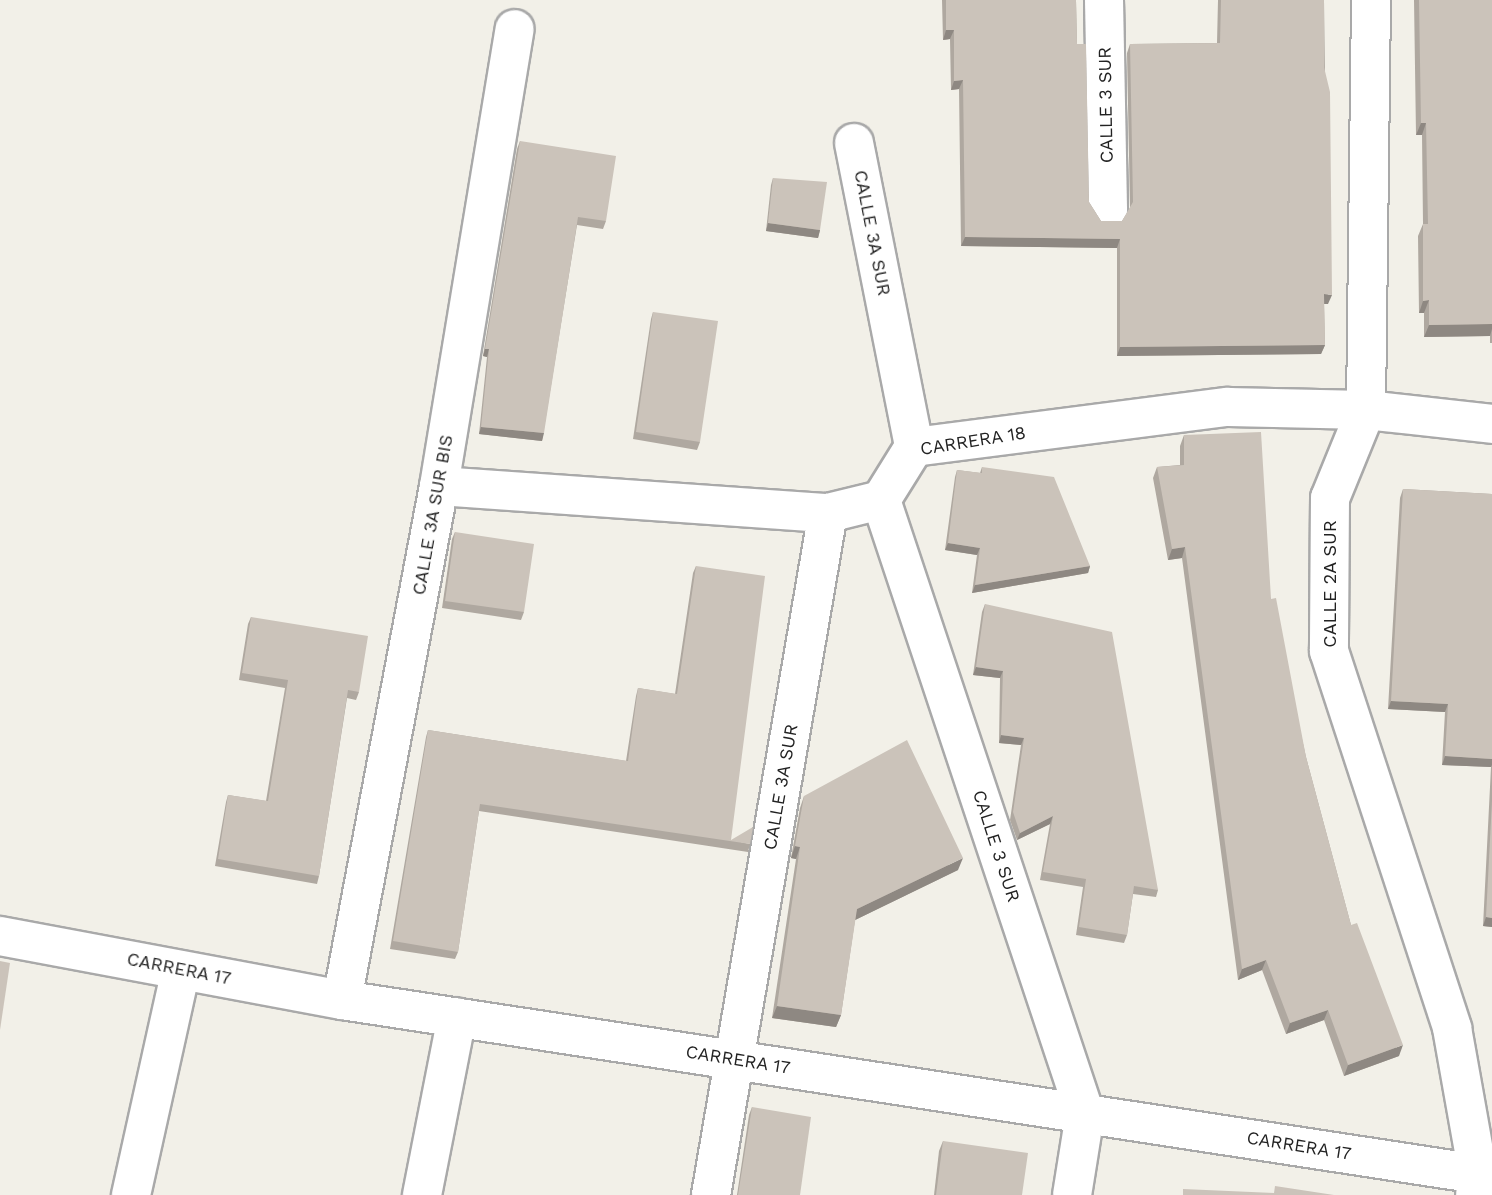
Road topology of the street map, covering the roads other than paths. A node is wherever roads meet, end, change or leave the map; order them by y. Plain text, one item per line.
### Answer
1 (1104, 0) edge
2 (1371, 0) edge
3 (515, 29) dead end
4 (855, 143) dead end
5 (1108, 211) dead end
6 (1366, 410) junction
7 (1492, 424) edge
8 (914, 447) junction
9 (439, 486) junction
10 (881, 500) junction
11 (828, 513) junction
12 (0, 936) edge
13 (181, 970) junction
14 (342, 1000) junction
15 (457, 1017) junction
16 (733, 1060) junction
17 (1085, 1114) junction
18 (1477, 1184) edge
19 (131, 1195) edge
20 (422, 1195) edge
21 (711, 1195) edge
22 (1072, 1195) edge

1 - 5 street, CALLE 3 SUR
2 - 6 street, CALLE 2A SUR
3 - 9 street, CALLE 3A SUR BIS
4 - 8 street, CALLE 3A SUR
6 - 7 street, CARRERA 18
6 - 8 street, CARRERA 18
6 - 18 street, CALLE 2A SUR
8 - 10 street, CARRERA 18
9 - 11 street
9 - 14 street, CALLE 3A SUR BIS
10 - 11 street
10 - 17 street, CALLE 3 SUR
11 - 16 street, CALLE 3A SUR
12 - 13 street, CARRERA 17
13 - 14 street, CARRERA 17
13 - 19 street
14 - 15 street, CARRERA 17
15 - 16 street, CARRERA 17
15 - 20 street
16 - 17 street, CARRERA 17
16 - 21 street, CALLE 3A SUR
17 - 18 street, CARRERA 17
17 - 22 street, CALLE 3 SUR

